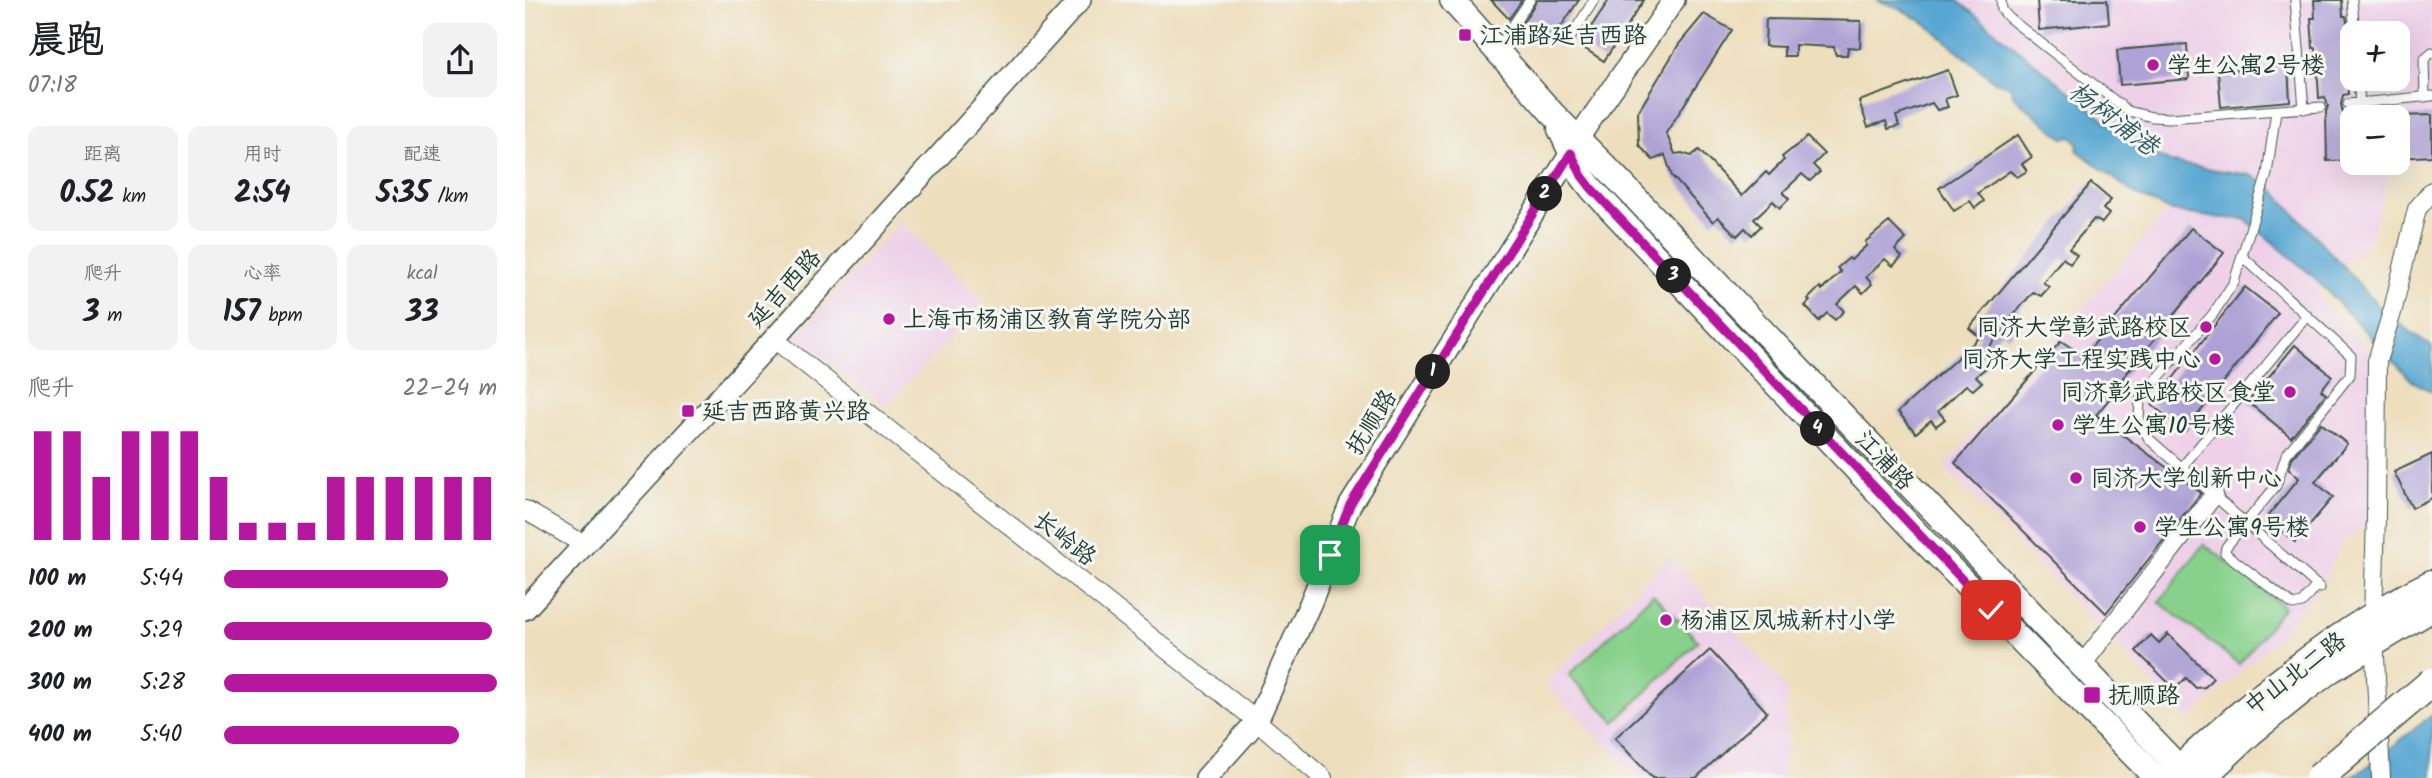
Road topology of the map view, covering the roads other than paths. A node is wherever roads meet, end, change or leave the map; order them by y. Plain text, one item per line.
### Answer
1 (1080, 0) edge
2 (1452, 0) edge
3 (1530, 0) edge
4 (1594, 0) edge
5 (1674, 0) edge
6 (2001, 0) edge
7 (2295, 0) edge
8 (2352, 0) edge
9 (2353, 21) edge
10 (1567, 43) dead end
11 (1496, 50) junction
12 (2432, 52) edge
13 (2359, 91) edge
14 (2429, 96) edge
15 (2360, 103) junction
16 (2348, 104) dead end
17 (2321, 107) dead end
18 (2304, 109) junction
19 (2276, 111) junction
20 (1575, 145) junction
21 (2432, 191) edge
22 (2242, 256) junction
23 (2307, 316) junction
24 (774, 339) junction
25 (2182, 467) junction
26 (2214, 495) junction
27 (525, 510) edge
28 (2246, 523) junction
29 (583, 544) junction
30 (2432, 583) edge
31 (2432, 608) edge
32 (525, 609) edge
33 (2373, 617) junction
34 (2373, 644) junction
35 (2081, 666) dead end
36 (2432, 682) edge
37 (2432, 706) edge
38 (1257, 721) junction
39 (2179, 776) edge
40 (1206, 778) edge
41 (1323, 778) edge
42 (2319, 778) edge
43 (2347, 778) edge
44 (2381, 778) edge

1 - 24 street, 延吉西路
2 - 11 main road, 江浦路
3 - 11 lane
4 - 10 lane
5 - 20 street, 抚顺路
6 - 19 lane
7 - 18 lane
8 - 9 lane
11 - 20 main road, 江浦路
12 - 14 lane
13 - 15 lane
14 - 15 lane
15 - 16 lane
17 - 18 lane
18 - 19 lane
19 - 22 lane
20 - 38 street, 抚顺路
20 - 39 main road, 江浦路
21 - 33 street
22 - 23 lane
22 - 25 lane
23 - 25 lane
23 - 28 lane
24 - 29 street, 延吉西路
24 - 38 street, 长岭路
25 - 26 lane
26 - 28 lane
26 - 35 street
27 - 29 street
28 - 28 lane
29 - 32 street, 延吉西路
30 - 33 main road, 中山北二路
31 - 34 main road, 中山北二路
33 - 34 street
33 - 39 main road, 中山北二路
34 - 39 main road, 中山北二路
34 - 44 street
36 - 42 highway, bridge
37 - 43 highway
38 - 40 street, 抚顺路
38 - 41 street, 长岭路

